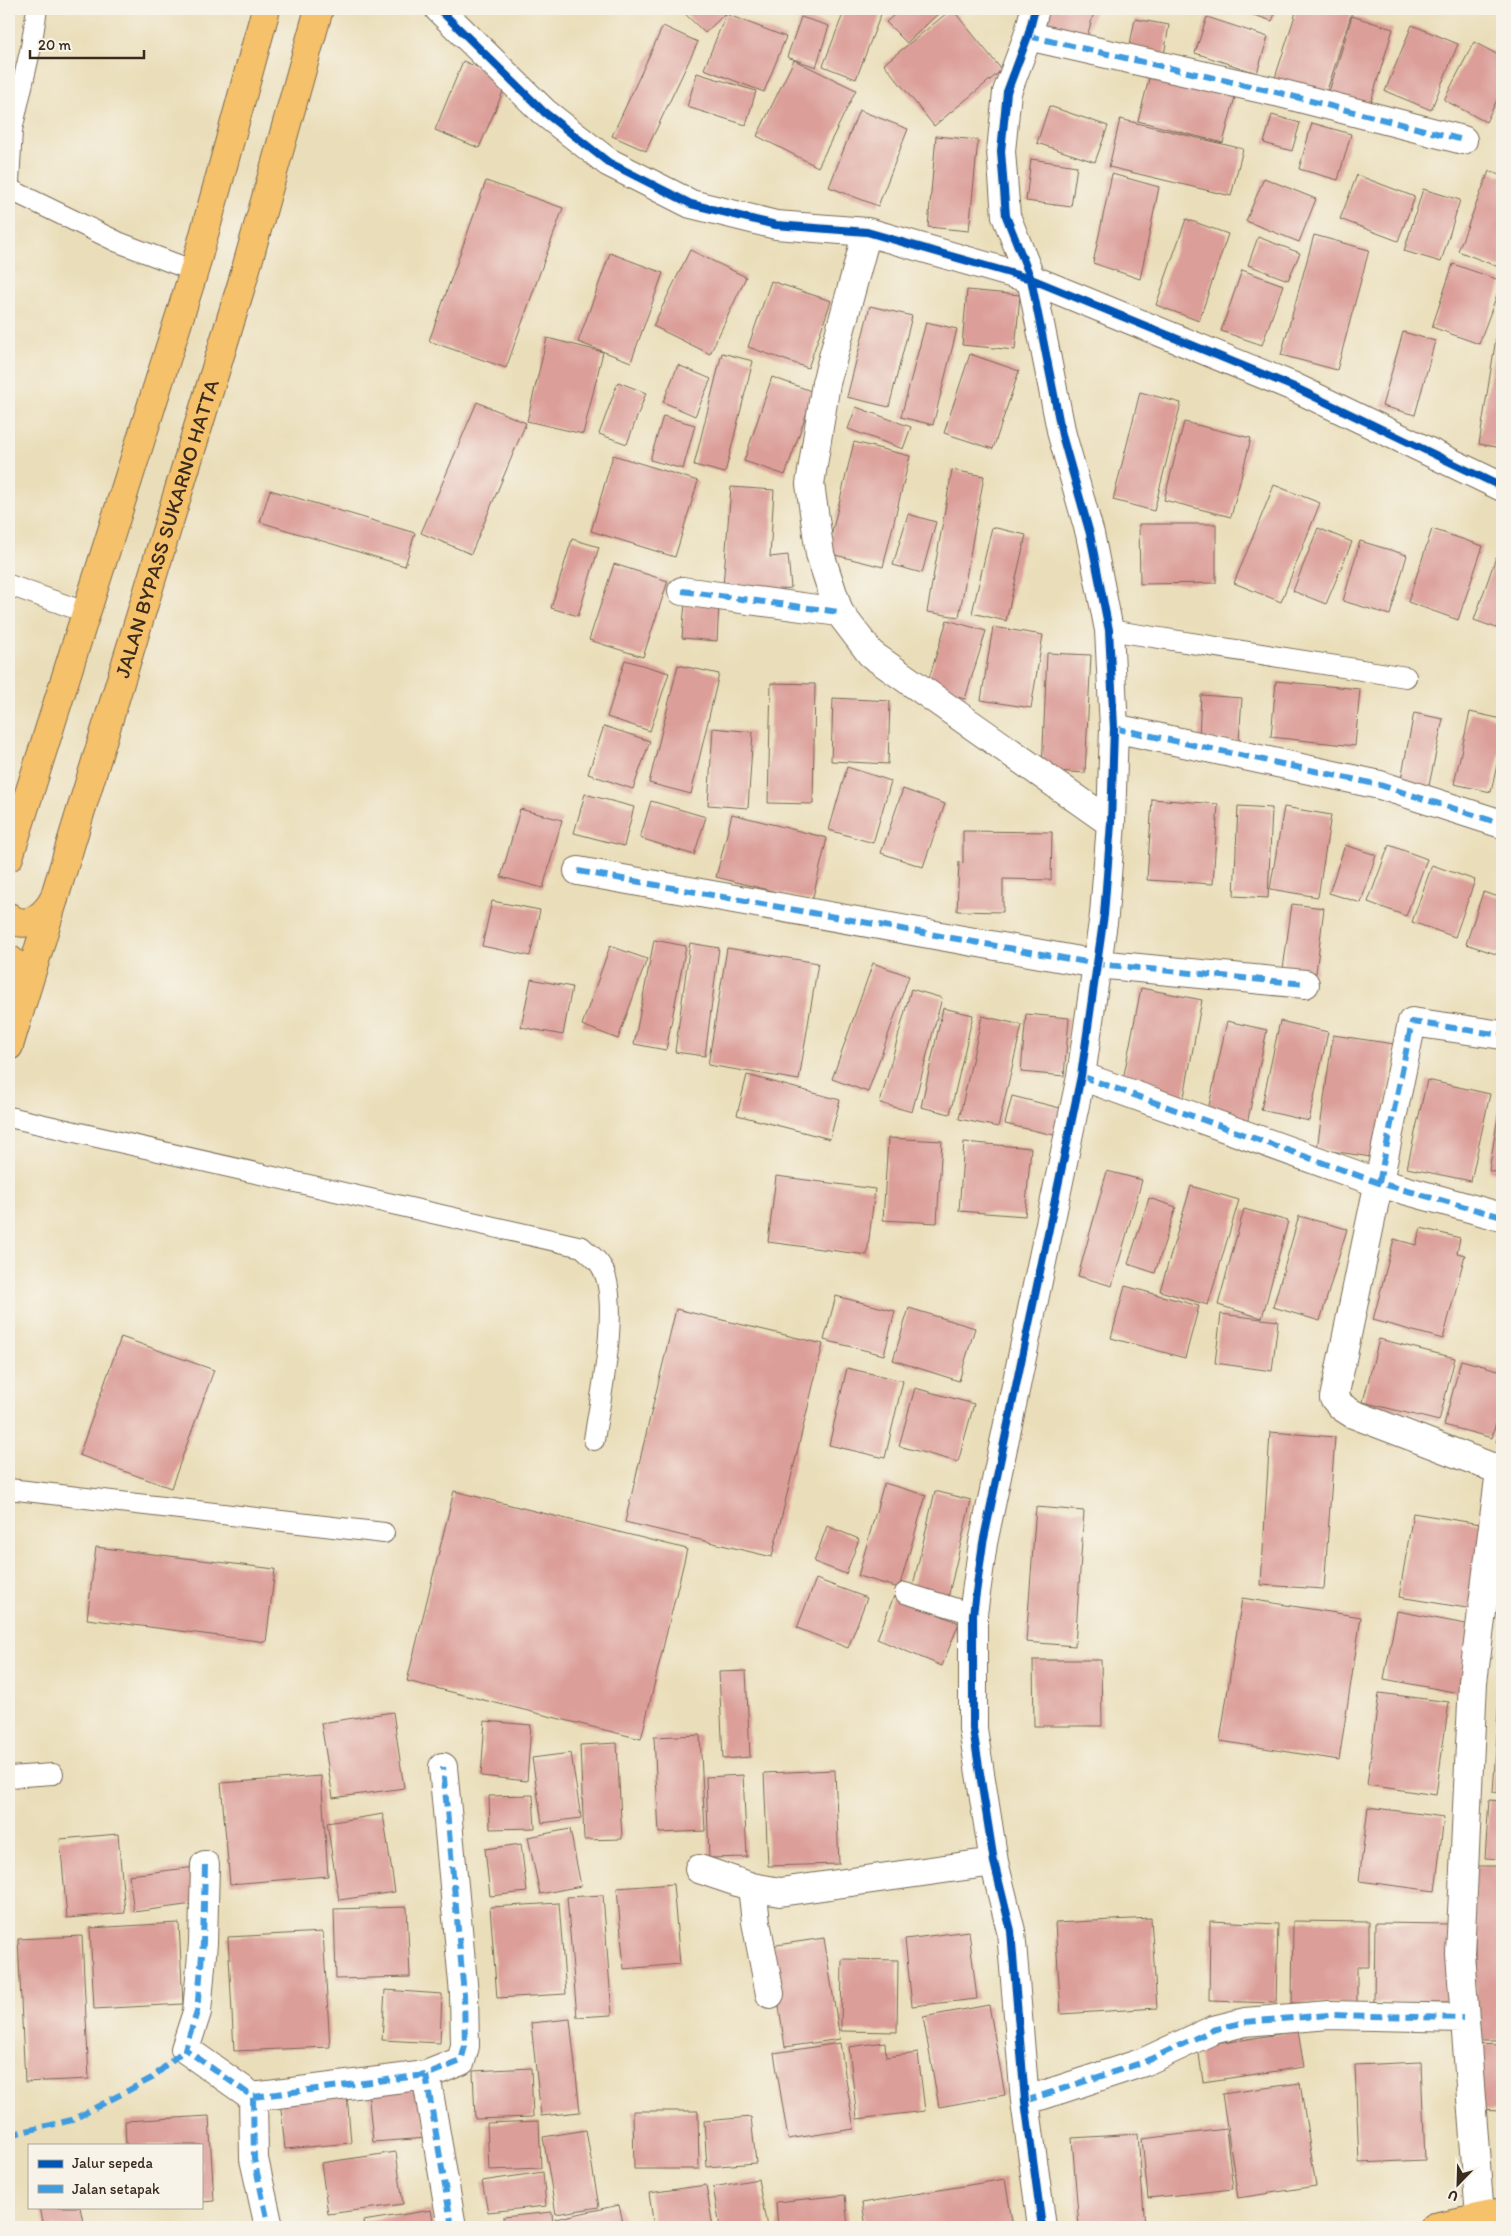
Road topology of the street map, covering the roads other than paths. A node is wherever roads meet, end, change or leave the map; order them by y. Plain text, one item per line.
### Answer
1 (37, 9) edge
2 (266, 9) edge
3 (319, 9) edge
4 (439, 9) edge
5 (1035, 9) edge
6 (1028, 36) junction
7 (1463, 140) dead end
8 (9, 182) edge
9 (9, 189) edge
10 (867, 232) junction
11 (194, 271) junction
12 (1031, 279) junction
13 (1502, 487) edge
14 (9, 585) edge
15 (682, 591) dead end
16 (85, 612) junction
17 (839, 612) junction
18 (1109, 630) junction
19 (1406, 677) dead end
20 (1114, 728) junction
21 (1111, 823) junction
22 (1502, 824) edge
23 (9, 857) edge
24 (578, 871) dead end
25 (56, 895) junction
26 (9, 917) edge
27 (9, 959) edge
28 (1096, 964) junction
29 (1305, 984) dead end
30 (23, 999) junction
31 (1502, 1035) edge
32 (9, 1046) edge
33 (1081, 1076) junction
34 (9, 1118) edge
35 (1379, 1183) junction
36 (1502, 1217) edge
37 (594, 1440) dead end
38 (1501, 1471) edge
39 (9, 1489) edge
40 (384, 1533) dead end
41 (905, 1593) dead end
42 (973, 1614) junction
43 (444, 1767) dead end
44 (54, 1774) dead end
45 (9, 1777) edge
46 (994, 1862) junction
47 (205, 1865) dead end
48 (699, 1869) dead end
49 (752, 1887) junction
50 (770, 1994) dead end
51 (1463, 2018) junction
52 (426, 2075) junction
53 (253, 2097) junction
54 (1025, 2101) junction
55 (1491, 2215) edge
56 (269, 2227) edge
57 (452, 2227) edge
58 (1042, 2227) edge
59 (1434, 2227) edge

1 - 8 lane
2 - 11 main road
3 - 25 main road, JALAN BYPASS SUKARNO HATTA
4 - 10 street
5 - 6 street
6 - 7 street
6 - 12 street
9 - 11 lane
10 - 12 street
10 - 17 street
11 - 16 main road
12 - 13 street
12 - 18 street
14 - 16 lane
15 - 17 street
16 - 23 main road
17 - 21 street
18 - 19 lane
18 - 20 street
20 - 21 street
20 - 22 street
21 - 28 street
24 - 28 street
25 - 26 main road
25 - 30 main road, JALAN BYPASS SUKARNO HATTA
27 - 30 main road
28 - 29 street
28 - 33 street
30 - 32 main road, JALAN BYPASS SUKARNO HATTA
31 - 35 street
33 - 35 street
33 - 42 street
34 - 37 lane
35 - 36 street
35 - 38 street
38 - 51 street
39 - 40 lane
41 - 42 lane
42 - 46 street
43 - 52 street
44 - 45 lane
46 - 49 street
46 - 54 street
47 - 53 street
48 - 49 street
49 - 50 street
51 - 54 street
51 - 55 street
52 - 53 street
52 - 57 street
53 - 56 street
54 - 58 street
55 - 59 main road

